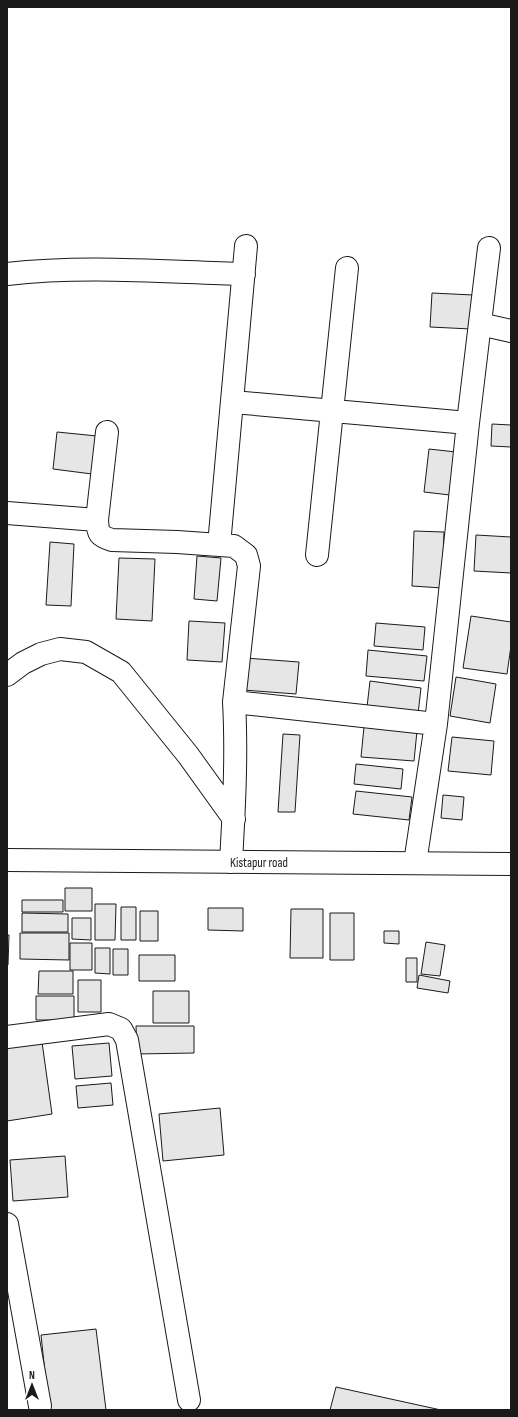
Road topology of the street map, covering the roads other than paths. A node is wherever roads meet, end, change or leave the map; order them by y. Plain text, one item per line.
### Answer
1 (246, 246) dead end
2 (489, 248) dead end
3 (347, 268) dead end
4 (7, 274) edge
5 (244, 274) junction
6 (480, 324) junction
7 (511, 331) edge
8 (233, 402) junction
9 (333, 410) junction
10 (468, 423) junction
11 (107, 432) dead end
12 (7, 513) edge
13 (97, 520) junction
14 (219, 545) junction
15 (317, 555) dead end
16 (7, 675) edge
17 (234, 702) junction
18 (436, 724) junction
19 (234, 819) junction
20 (7, 860) edge
21 (231, 862) junction
22 (415, 863) junction
23 (511, 864) edge
24 (7, 1037) edge
25 (7, 1224) edge
26 (189, 1400) dead end
27 (40, 1406) dead end

1 - 5 street
2 - 6 street
3 - 9 street
4 - 5 street
5 - 8 street
6 - 7 street
6 - 10 street
8 - 9 street
8 - 14 street
9 - 10 street
9 - 15 street
10 - 18 street
11 - 13 street
12 - 13 street
13 - 14 street
14 - 17 street
16 - 19 street
17 - 18 street
17 - 19 street
18 - 22 street
19 - 21 street
20 - 21 street, Kistapur road
21 - 22 street, Kistapur road
22 - 23 street, Kistapur road
24 - 26 street
25 - 27 street

